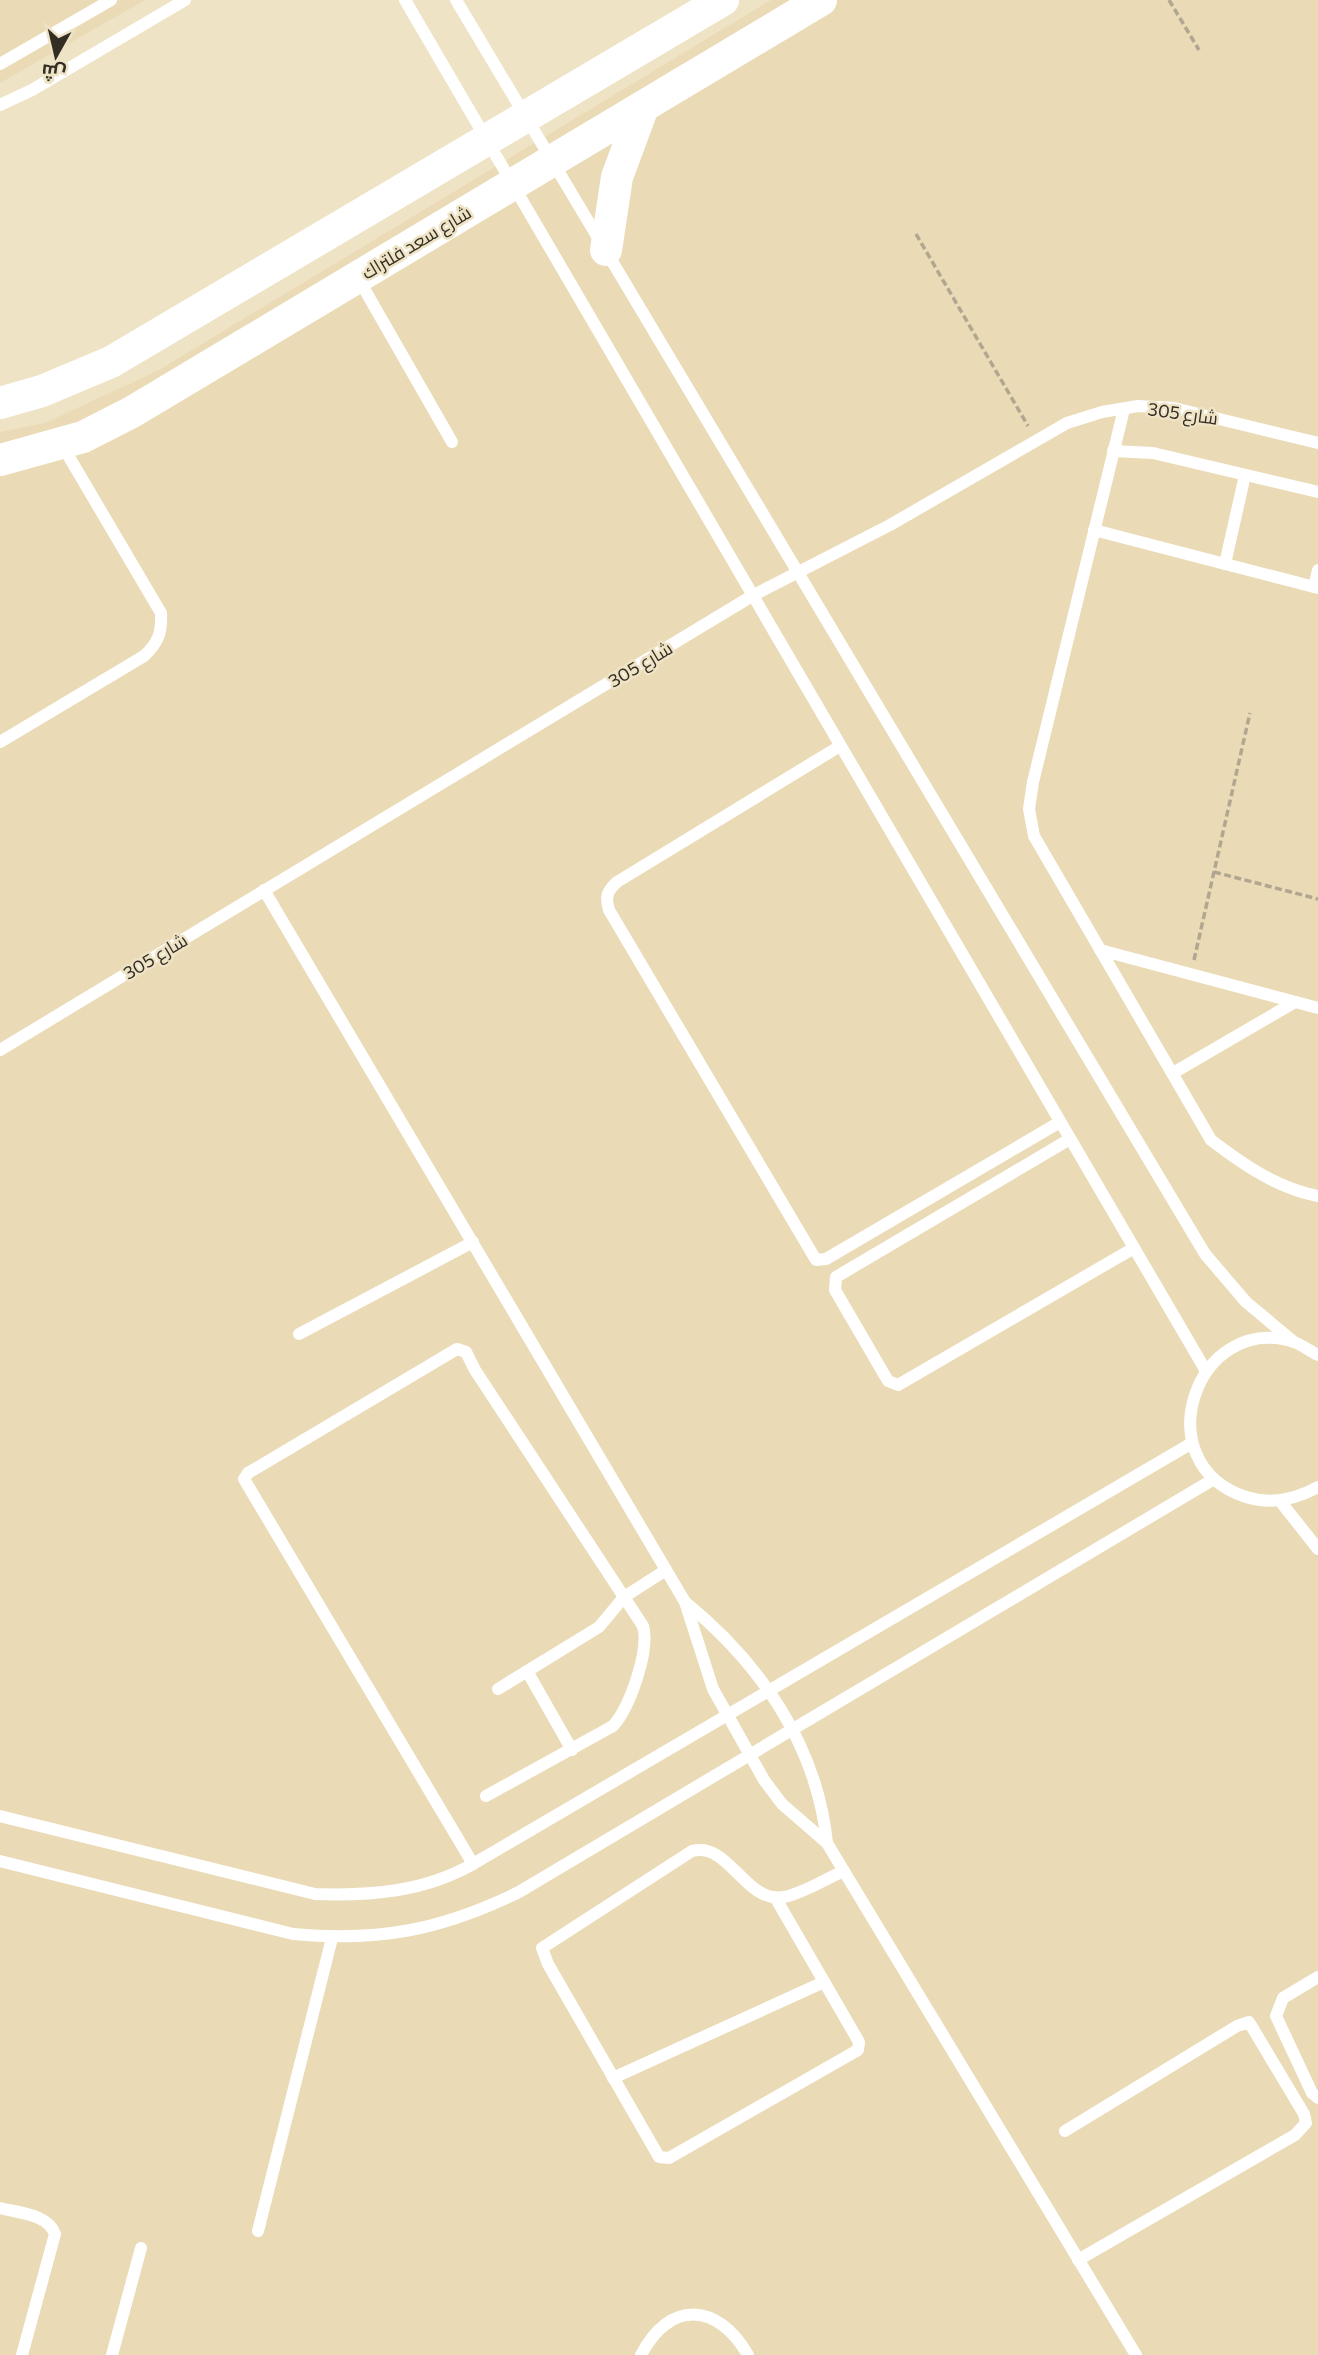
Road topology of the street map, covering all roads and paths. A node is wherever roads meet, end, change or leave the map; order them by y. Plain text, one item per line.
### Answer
1 (111, 0) edge
2 (185, 0) edge
3 (405, 0) edge
4 (456, 0) edge
5 (723, 0) edge
6 (821, 0) edge
7 (1170, 0) edge
8 (1199, 50) dead end
9 (0, 64) edge
10 (0, 105) edge
11 (643, 107) junction
12 (526, 117) junction
13 (486, 140) junction
14 (552, 161) junction
15 (512, 185) junction
16 (916, 234) dead end
17 (606, 250) junction
18 (358, 277) junction
19 (0, 403) edge
20 (1124, 409) junction
21 (1037, 441) junction
22 (452, 442) dead end
23 (1318, 443) edge
24 (61, 444) junction
25 (1113, 451) junction
26 (0, 460) edge
27 (1245, 475) junction
28 (1318, 492) edge
29 (1094, 530) junction
30 (1225, 564) junction
31 (1318, 570) edge
32 (799, 572) junction
33 (1316, 588) edge
34 (752, 596) junction
35 (1250, 713) dead end
36 (0, 742) edge
37 (840, 746) junction
38 (1214, 872) junction
39 (264, 890) junction
40 (1318, 899) edge
41 (1100, 950) junction
42 (1191, 974) junction
43 (1295, 1002) junction
44 (1318, 1008) edge
45 (0, 1050) edge
46 (1173, 1073) junction
47 (1059, 1122) junction
48 (1070, 1139) junction
49 (1318, 1196) edge
50 (473, 1242) junction
51 (1134, 1248) junction
52 (299, 1334) dead end
53 (1294, 1342) junction
54 (1318, 1355) edge
55 (1206, 1371) junction
56 (1192, 1443) junction
57 (1214, 1479) junction
58 (1318, 1487) edge
59 (1280, 1501) junction
60 (1318, 1549) edge
61 (667, 1570) junction
62 (624, 1597) junction
63 (685, 1602) junction
64 (527, 1671) junction
65 (498, 1689) dead end
66 (769, 1691) junction
67 (727, 1716) junction
68 (793, 1731) junction
69 (572, 1750) junction
70 (750, 1753) junction
71 (486, 1796) dead end
72 (0, 1816) edge
73 (827, 1843) junction
74 (0, 1861) edge
75 (472, 1864) junction
76 (844, 1871) junction
77 (775, 1897) junction
78 (332, 1938) junction
79 (1318, 1977) edge
80 (824, 1982) junction
81 (612, 2078) junction
82 (1318, 2098) edge
83 (1065, 2131) dead end
84 (0, 2208) edge
85 (258, 2231) dead end
86 (141, 2248) dead end
87 (1078, 2260) junction
88 (1132, 2354) edge
89 (22, 2355) edge
90 (112, 2355) edge
91 (641, 2355) edge
92 (748, 2355) edge

1 - 9 lane
2 - 10 lane
3 - 13 lane
4 - 12 lane
5 - 12 street
6 - 11 street, شارع سعد فلتراك
7 - 8 path
11 - 14 street, شارع سعد فلتراك
11 - 17 street
12 - 13 street
12 - 14 lane
13 - 15 lane
13 - 19 street
14 - 15 street, شارع سعد فلتراك
14 - 17 lane
15 - 18 street, شارع سعد فلتراك
15 - 34 lane
16 - 21 path
17 - 32 lane
18 - 22 lane
18 - 24 street, شارع سعد فلتراك
20 - 21 lane, شارع 305
20 - 23 lane, شارع 305
20 - 25 lane
21 - 32 lane, شارع 305
24 - 26 street, شارع سعد فلتراك
24 - 36 lane
25 - 27 lane
25 - 29 lane
27 - 28 lane
27 - 30 lane
29 - 30 lane
29 - 41 lane
30 - 33 lane
31 - 33 lane
32 - 34 lane, شارع 305
32 - 53 lane
34 - 37 lane
34 - 39 lane, شارع 305
35 - 38 path
37 - 47 lane
37 - 47 lane
38 - 40 path
38 - 42 path
39 - 45 lane, شارع 305
39 - 50 lane
41 - 42 lane
41 - 46 lane
42 - 43 lane
43 - 44 lane
43 - 46 lane
46 - 49 lane
47 - 48 lane
48 - 51 lane
48 - 51 lane
50 - 52 lane
50 - 61 lane
51 - 55 lane
53 - 54 lane
53 - 55 lane
55 - 56 lane
56 - 57 lane
56 - 66 lane
57 - 59 lane
57 - 68 lane
58 - 59 lane
59 - 60 lane
61 - 62 lane
61 - 63 lane
62 - 64 lane
62 - 69 lane
62 - 75 lane
63 - 66 lane
63 - 67 lane
64 - 65 lane
64 - 69 lane
66 - 67 lane
66 - 68 lane
67 - 70 lane
67 - 75 lane
68 - 70 lane
68 - 73 lane
69 - 71 lane
70 - 73 lane
70 - 78 lane
72 - 75 lane
73 - 76 lane
74 - 78 lane
76 - 77 lane
76 - 87 lane
77 - 80 lane
77 - 81 lane
78 - 85 lane
79 - 82 lane
80 - 81 lane
80 - 81 lane
83 - 87 lane
84 - 89 lane
86 - 90 lane
87 - 88 lane
91 - 92 lane

